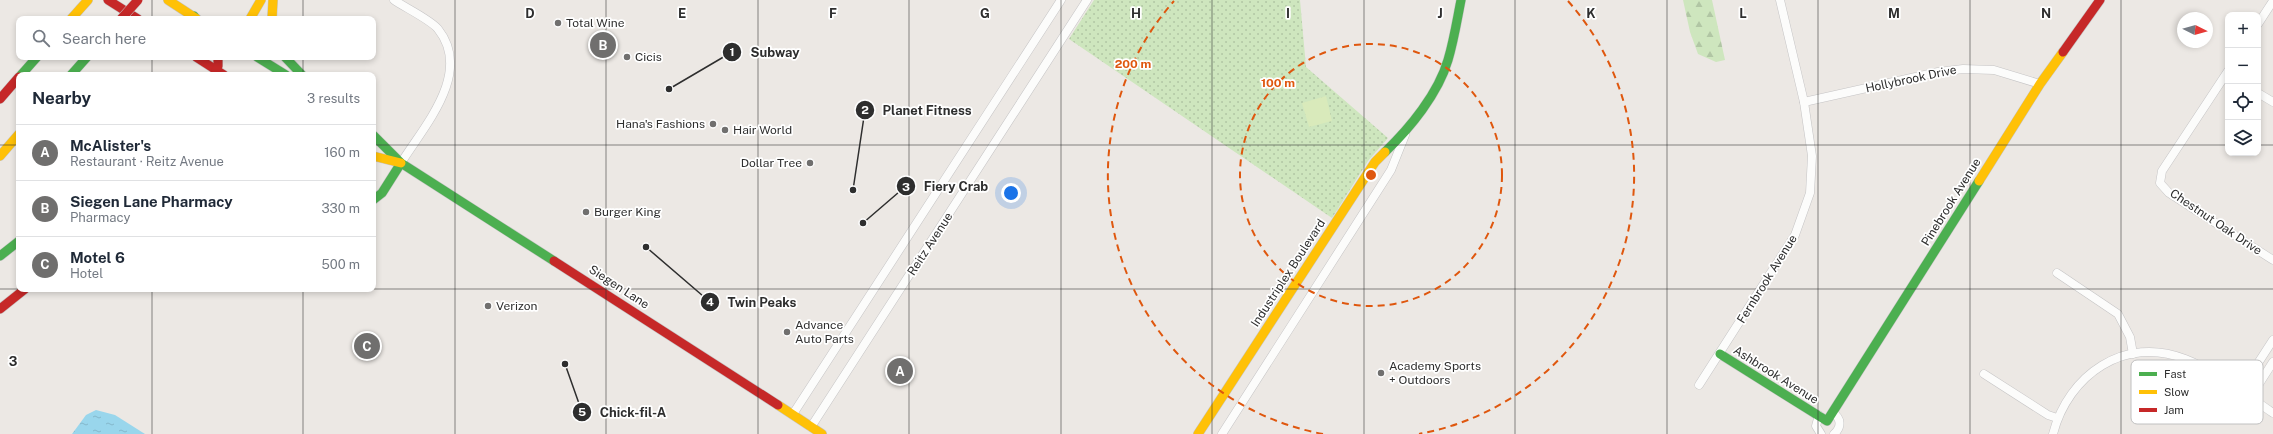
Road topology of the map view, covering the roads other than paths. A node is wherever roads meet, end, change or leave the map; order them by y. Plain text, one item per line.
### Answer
1 (88, 0) edge
2 (108, 0) edge
3 (138, 0) edge
4 (168, 0) edge
5 (261, 0) edge
6 (273, 0) edge
7 (394, 0) edge
8 (1061, 0) edge
9 (1087, 0) edge
10 (1461, 0) edge
11 (1780, 0) edge
12 (2100, 0) edge
13 (2273, 1) edge
14 (74, 16) edge
15 (124, 16) edge
16 (133, 16) edge
17 (193, 16) edge
18 (252, 16) edge
19 (272, 16) edge
20 (2261, 19) edge
21 (34, 60) edge
22 (84, 60) edge
23 (200, 60) edge
24 (218, 60) edge
25 (262, 60) edge
26 (287, 60) edge
27 (24, 72) edge
28 (74, 72) edge
29 (217, 72) edge
30 (218, 72) edge
31 (281, 72) edge
32 (299, 72) edge
33 (2225, 76) edge
34 (16, 81) edge
35 (2040, 84) junction
36 (2261, 95) edge
37 (0, 99) edge
38 (1804, 102) junction
39 (2273, 102) edge
40 (1406, 132) junction
41 (16, 137) edge
42 (376, 137) edge
43 (0, 156) edge
44 (376, 157) edge
45 (401, 163) junction
46 (376, 197) edge
47 (16, 243) edge
48 (0, 256) edge
49 (2273, 260) edge
50 (2057, 273) dead end
51 (21, 292) edge
52 (0, 309) edge
53 (2273, 340) edge
54 (1720, 354) junction
55 (2133, 354) junction
56 (2188, 360) edge
57 (2260, 360) edge
58 (2273, 362) edge
59 (1984, 374) dead end
60 (2263, 378) edge
61 (1700, 385) dead end
62 (2263, 406) edge
63 (1833, 412) junction
64 (2273, 412) edge
65 (793, 414) junction
66 (1819, 415) junction
67 (2057, 418) junction
68 (1827, 420) joint
69 (811, 427) junction
70 (822, 434) edge
71 (1198, 434) edge
72 (1222, 434) edge
73 (1821, 434) edge
74 (1834, 434) edge
75 (2054, 434) edge

1 - 14 main road
2 - 16 main road
3 - 15 main road, bridge
4 - 17 main road
5 - 18 main road
6 - 19 main road
7 - 45 street
8 - 65 street, Reitz Avenue
9 - 69 street, Reitz Avenue
10 - 40 main road, Industriplex Boulevard
11 - 38 street, Fernbrook Avenue
12 - 35 main road, Pinebrook Avenue
13 - 20 street
21 - 27 main road
22 - 28 main road
23 - 29 main road
24 - 30 main road
25 - 31 main road
26 - 32 main road
33 - 49 street, Chestnut Oak Drive
34 - 37 main road
35 - 38 street, Hollybrook Drive
35 - 63 main road, Pinebrook Avenue
36 - 39 street
38 - 54 street, Fernbrook Avenue
40 - 71 main road, Industriplex Boulevard
40 - 72 street, Industriplex Boulevard
41 - 43 main road
42 - 45 main road, Siegen Lane
44 - 45 main road, Siegen Lane
45 - 46 main road
45 - 65 main road, Siegen Lane
47 - 48 main road
50 - 55 street
51 - 52 main road
53 - 57 street
54 - 61 street, Fernbrook Avenue
54 - 66 main road, Ashbrook Avenue
55 - 56 street
55 - 67 street
58 - 60 street
59 - 67 street
62 - 64 street
63 - 68 main road, Pinebrook Avenue
63 - 74 street
65 - 69 main road, Siegen Lane
66 - 68 main road, Ashbrook Avenue
66 - 73 street, Ashbrook Avenue
67 - 75 street
69 - 70 main road, Siegen Lane

